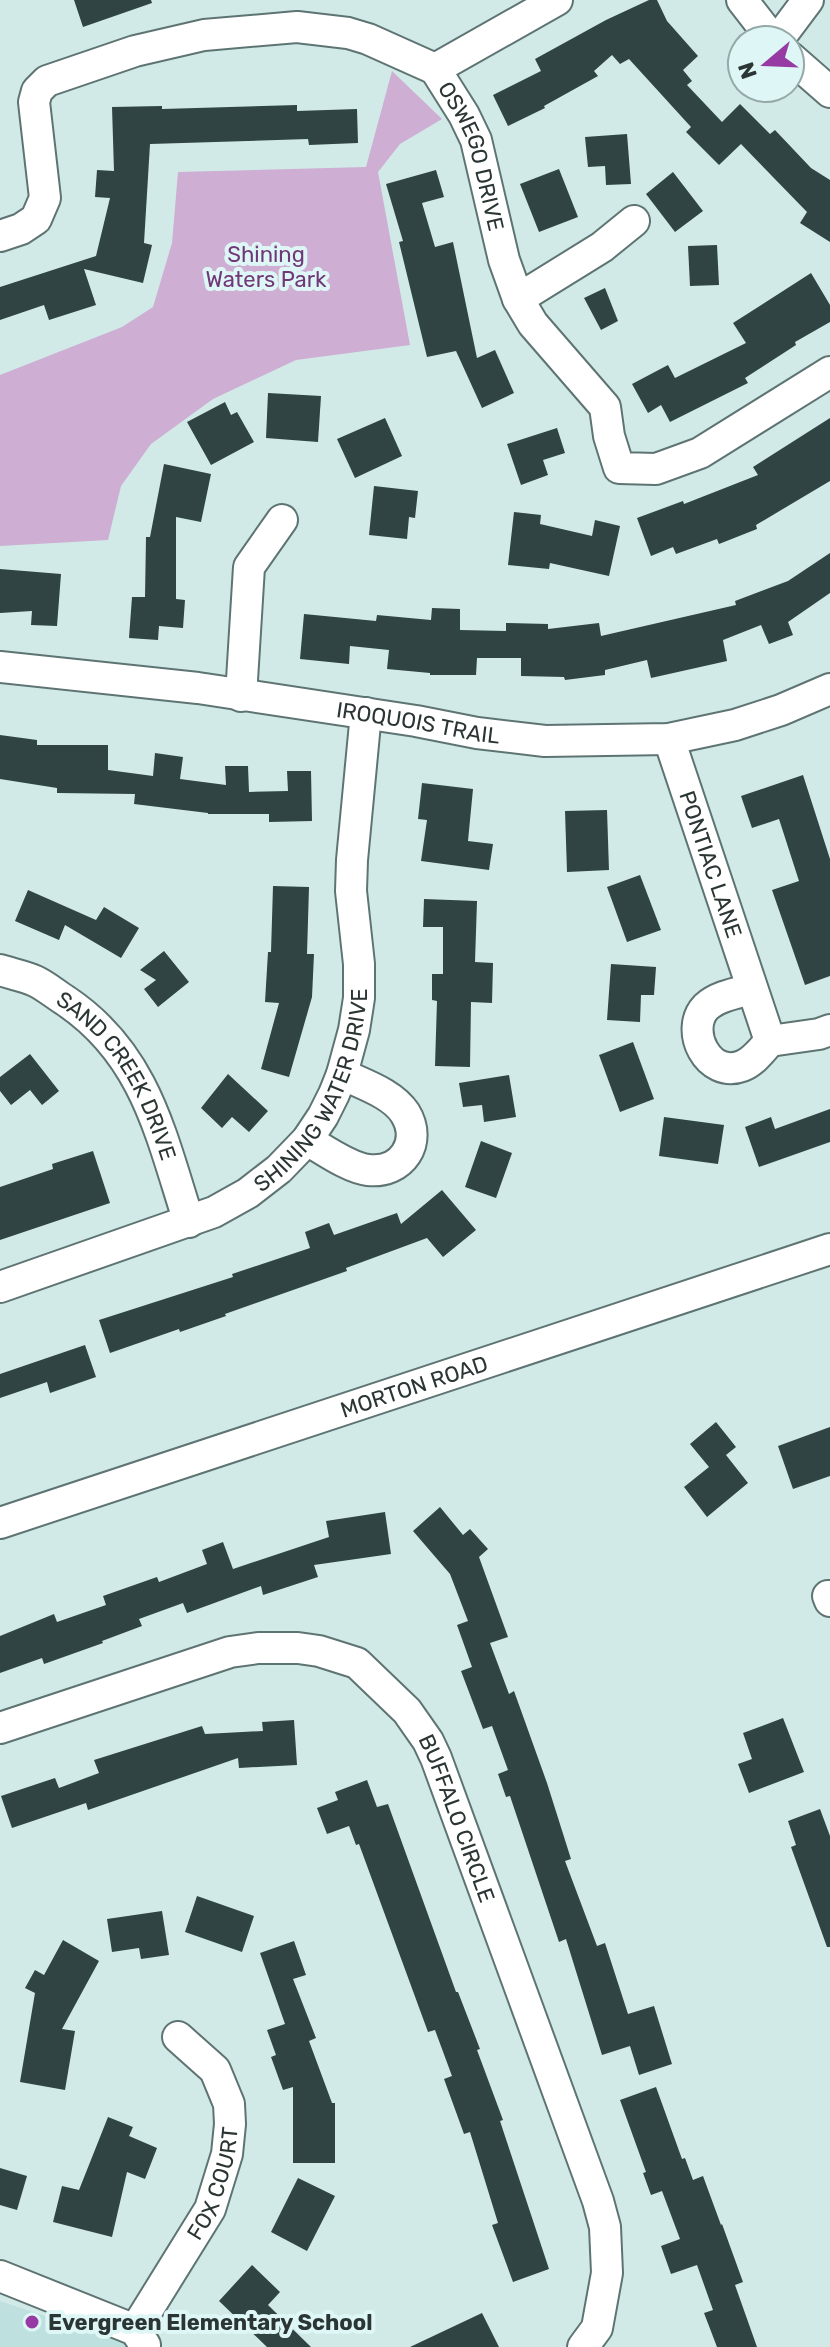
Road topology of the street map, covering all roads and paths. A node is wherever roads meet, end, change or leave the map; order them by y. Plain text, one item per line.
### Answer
1 (557, 0) edge
2 (742, 0) edge
3 (808, 0) edge
4 (762, 24) edge
5 (789, 24) edge
6 (435, 69) junction
7 (806, 71) edge
8 (830, 92) edge
9 (634, 221) dead end
10 (0, 236) edge
11 (518, 299) junction
12 (830, 372) edge
13 (282, 520) dead end
14 (0, 667) edge
15 (830, 689) edge
16 (241, 696) junction
17 (366, 713) junction
18 (669, 739) junction
19 (0, 970) edge
20 (752, 989) junction
21 (830, 1030) edge
22 (770, 1041) junction
23 (342, 1074) junction
24 (307, 1140) junction
25 (189, 1222) junction
26 (830, 1249) edge
27 (0, 1287) edge
28 (0, 1523) edge
29 (0, 1728) edge
30 (178, 2037) dead end
31 (0, 2276) edge
32 (140, 2338) edge
33 (583, 2347) edge

1 - 6 street
2 - 4 street
3 - 5 street
6 - 10 street, OSWEGO DRIVE
6 - 11 street, OSWEGO DRIVE
7 - 8 street
9 - 11 street
11 - 12 street, OSWEGO DRIVE
13 - 16 street
14 - 16 street, IROQUOIS TRAIL
15 - 18 street, IROQUOIS TRAIL
16 - 17 street, IROQUOIS TRAIL
17 - 18 street, IROQUOIS TRAIL
17 - 23 street, SHINING WATER DRIVE
18 - 20 street, PONTIAC LANE
19 - 25 street, SAND CREEK DRIVE
20 - 22 street, PONTIAC LANE
20 - 22 street
21 - 22 street
23 - 24 street, SHINING WATER DRIVE
23 - 24 street
24 - 25 street, SHINING WATER DRIVE
25 - 27 street, SHINING WATER DRIVE
26 - 28 street, MORTON ROAD
29 - 33 street, BUFFALO CIRCLE
30 - 32 street, FOX COURT
31 - 32 street

